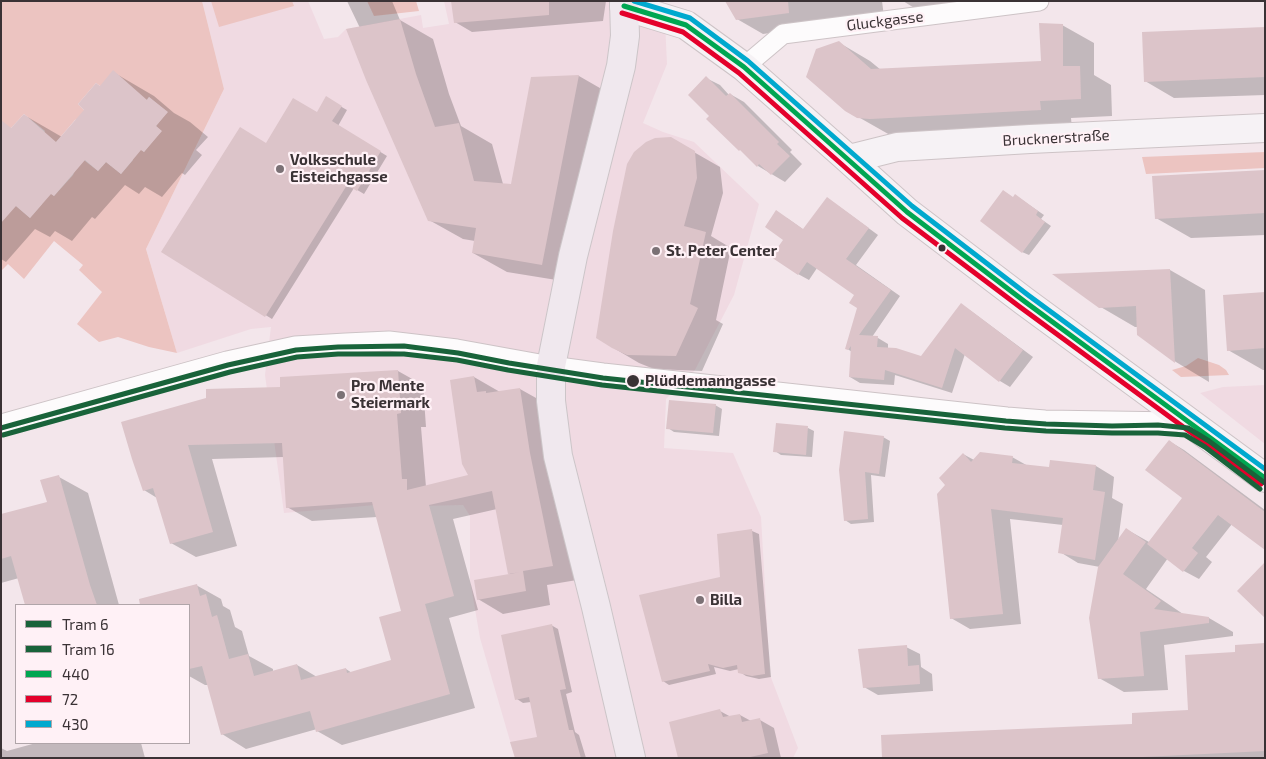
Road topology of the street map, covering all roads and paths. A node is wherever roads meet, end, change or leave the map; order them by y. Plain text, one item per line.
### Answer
1 (1039, 1) edge
2 (624, 4) edge
3 (744, 67) junction
4 (1265, 128) edge
5 (849, 159) junction
6 (550, 366) junction
7 (1, 424) edge
8 (1192, 425) junction
9 (1265, 478) edge
10 (631, 758) edge

1 - 3 street, Gluckgasse
2 - 3 main road
2 - 6 main road
3 - 5 main road
4 - 5 main road, Brucknerstraße
5 - 8 main road
6 - 7 street
6 - 8 street
6 - 10 main road
8 - 9 main road

